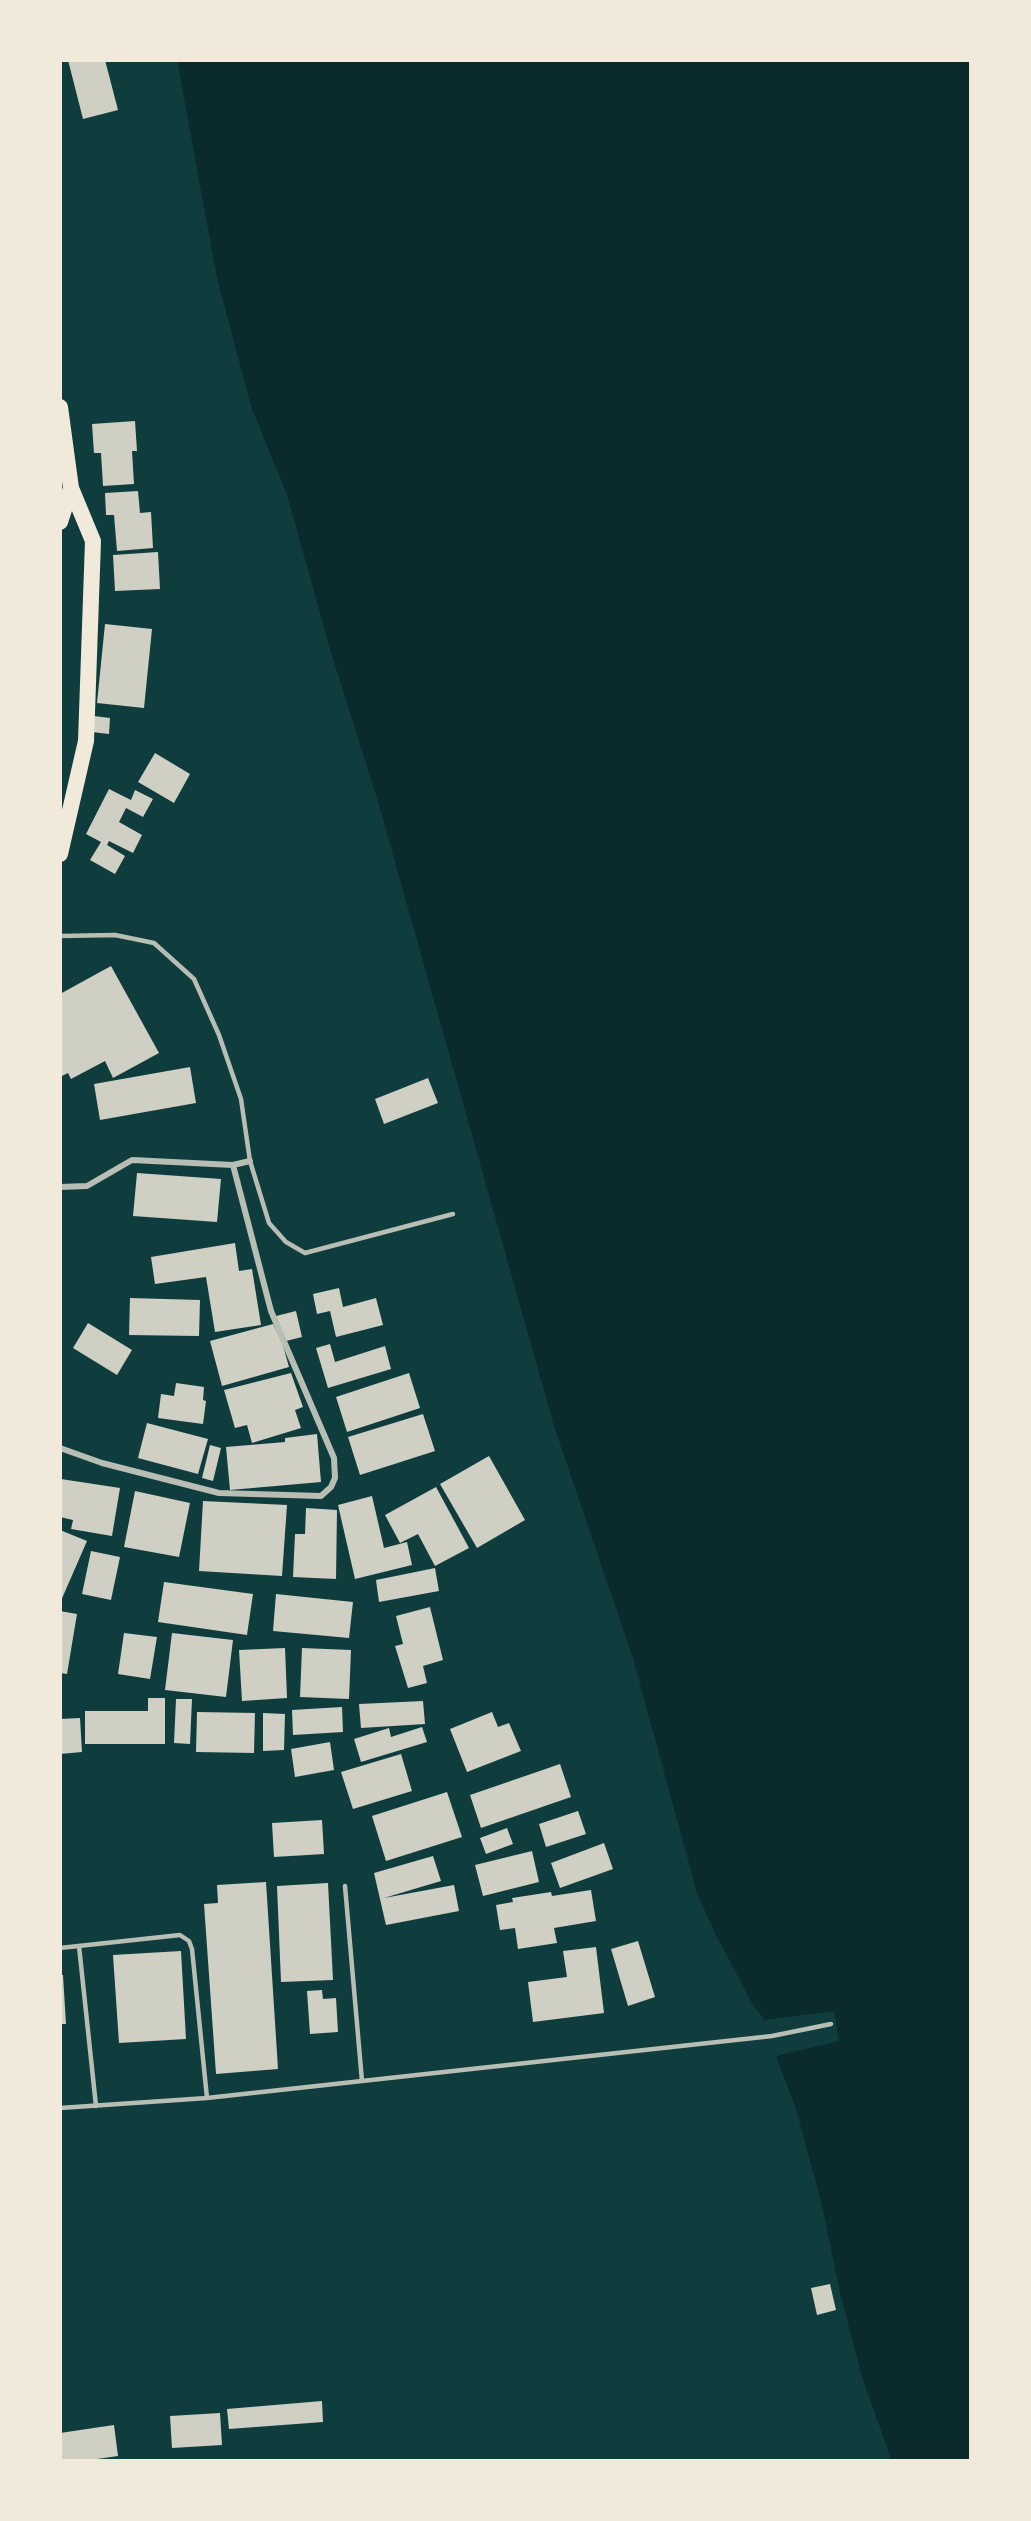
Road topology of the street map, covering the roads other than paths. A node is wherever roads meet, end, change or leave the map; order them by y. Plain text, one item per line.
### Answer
1 (60, 407) edge
2 (71, 488) junction
3 (60, 522) edge
4 (60, 854) edge
5 (60, 936) edge
6 (250, 1161) junction
7 (233, 1166) junction
8 (60, 1187) edge
9 (453, 1214) dead end
10 (60, 1448) edge
11 (345, 1886) dead end
12 (79, 1946) junction
13 (60, 1948) edge
14 (831, 2024) dead end
15 (362, 2080) junction
16 (207, 2098) junction
17 (96, 2106) junction
18 (60, 2108) edge

1 - 2 highway
2 - 3 highway
2 - 4 highway
5 - 6 lane
6 - 7 street
6 - 9 lane
7 - 8 street
7 - 10 street
11 - 15 lane
12 - 13 lane
12 - 16 lane
12 - 17 lane
14 - 15 lane
15 - 16 lane
16 - 17 lane
17 - 18 lane

